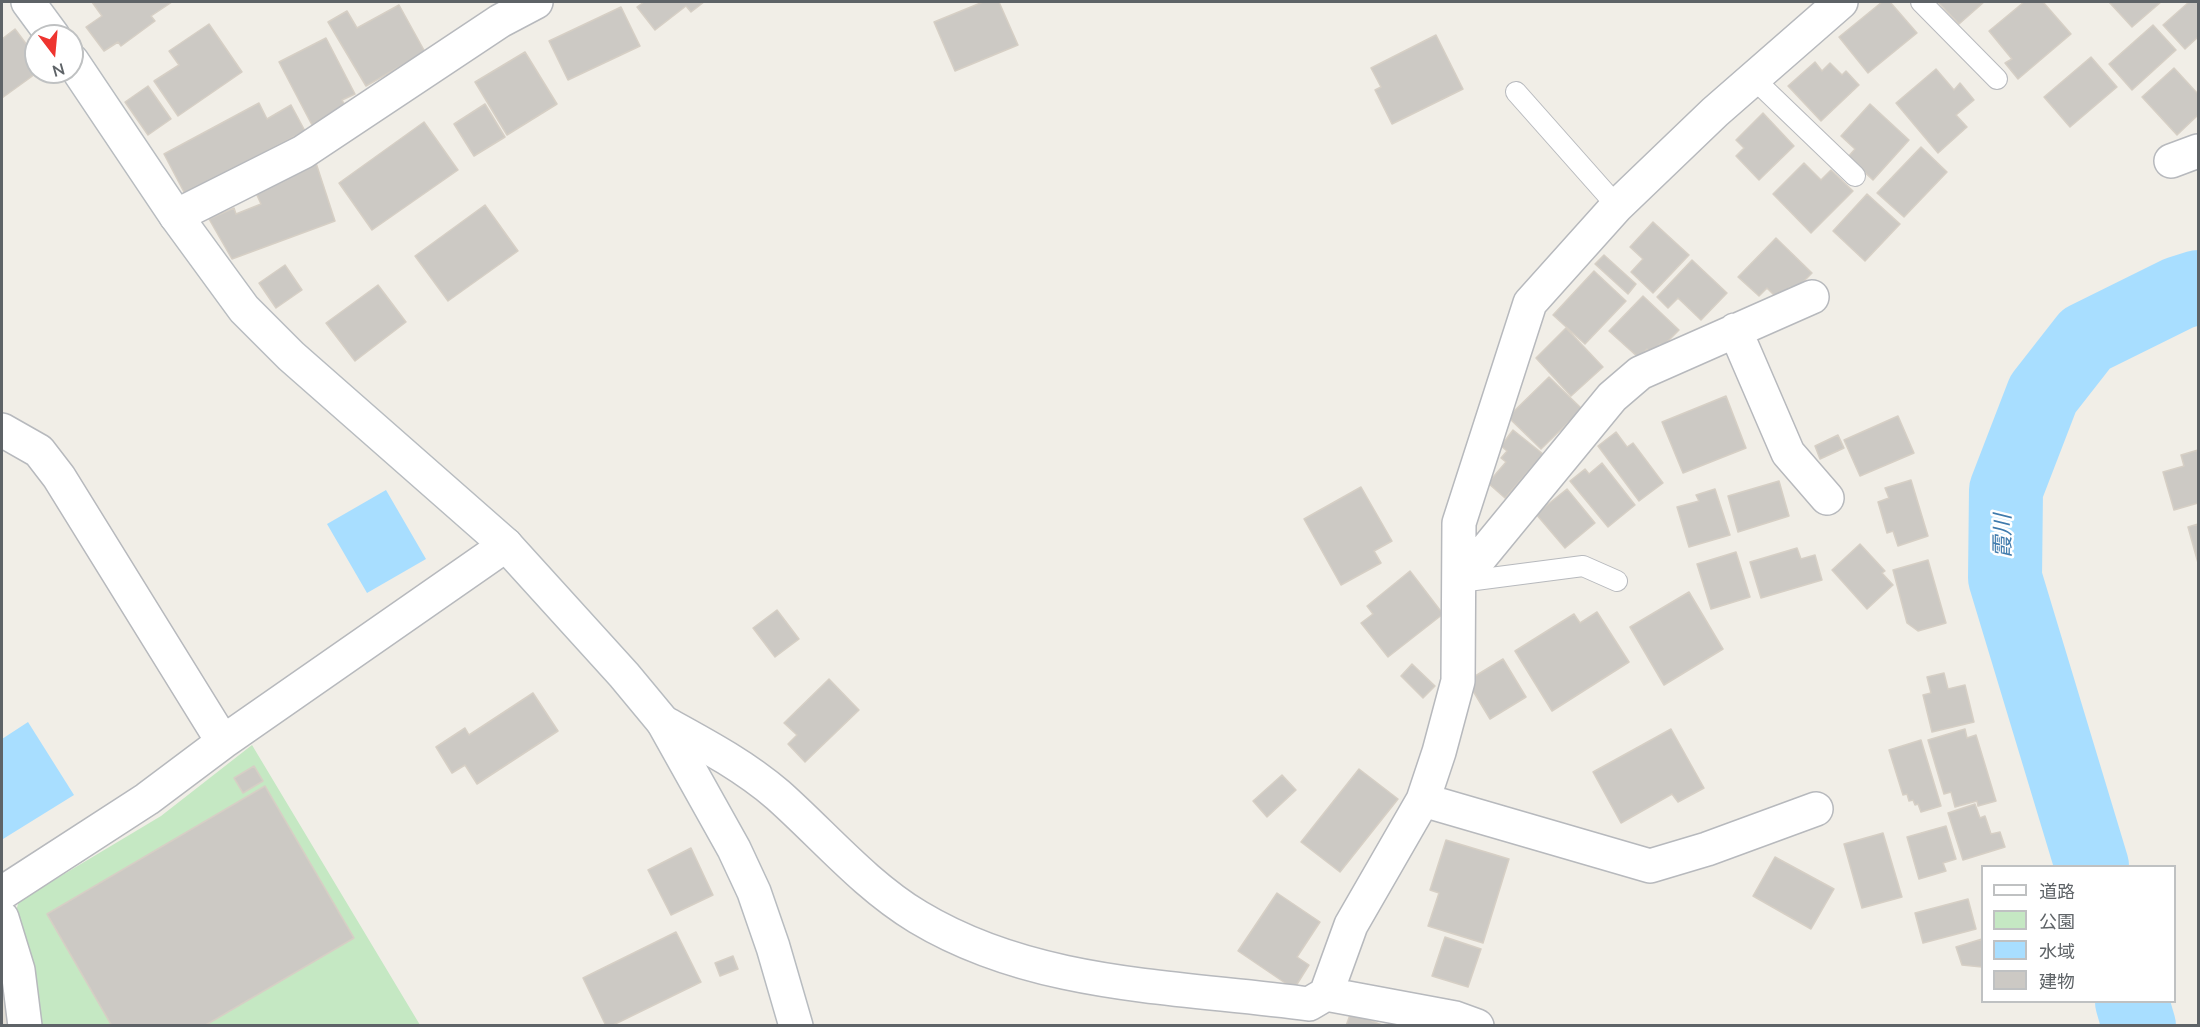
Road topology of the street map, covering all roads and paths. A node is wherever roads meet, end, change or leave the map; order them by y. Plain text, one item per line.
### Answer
1 (28, 2) edge
2 (536, 2) edge
3 (1841, 2) edge
4 (1921, 2) edge
5 (44, 24) edge
6 (84, 79) edge
7 (1754, 79) junction
8 (1997, 79) dead end
9 (1516, 92) dead end
10 (1855, 176) dead end
11 (1617, 206) junction
12 (176, 216) junction
13 (1812, 297) dead end
14 (1735, 330) junction
15 (2, 430) edge
16 (1827, 498) dead end
17 (506, 545) junction
18 (1617, 581) dead end
19 (1460, 582) junction
20 (663, 722) junction
21 (223, 742) junction
22 (1423, 800) junction
23 (1816, 808) dead end
24 (2, 892) edge
25 (2, 918) edge
26 (1312, 1008) edge
27 (25, 1026) edge
28 (796, 1026) edge
29 (1477, 1026) edge

1 - 5 street
2 - 12 street
3 - 7 street
4 - 8 lane
6 - 12 street
7 - 10 lane
7 - 11 street
9 - 11 lane
11 - 19 street
12 - 17 street
13 - 14 street
14 - 16 street
14 - 19 street
15 - 21 street
17 - 20 street
17 - 21 street
18 - 19 lane
19 - 22 street
20 - 26 street
20 - 28 street
21 - 24 street
22 - 23 street
22 - 26 street
25 - 27 street
26 - 29 street

